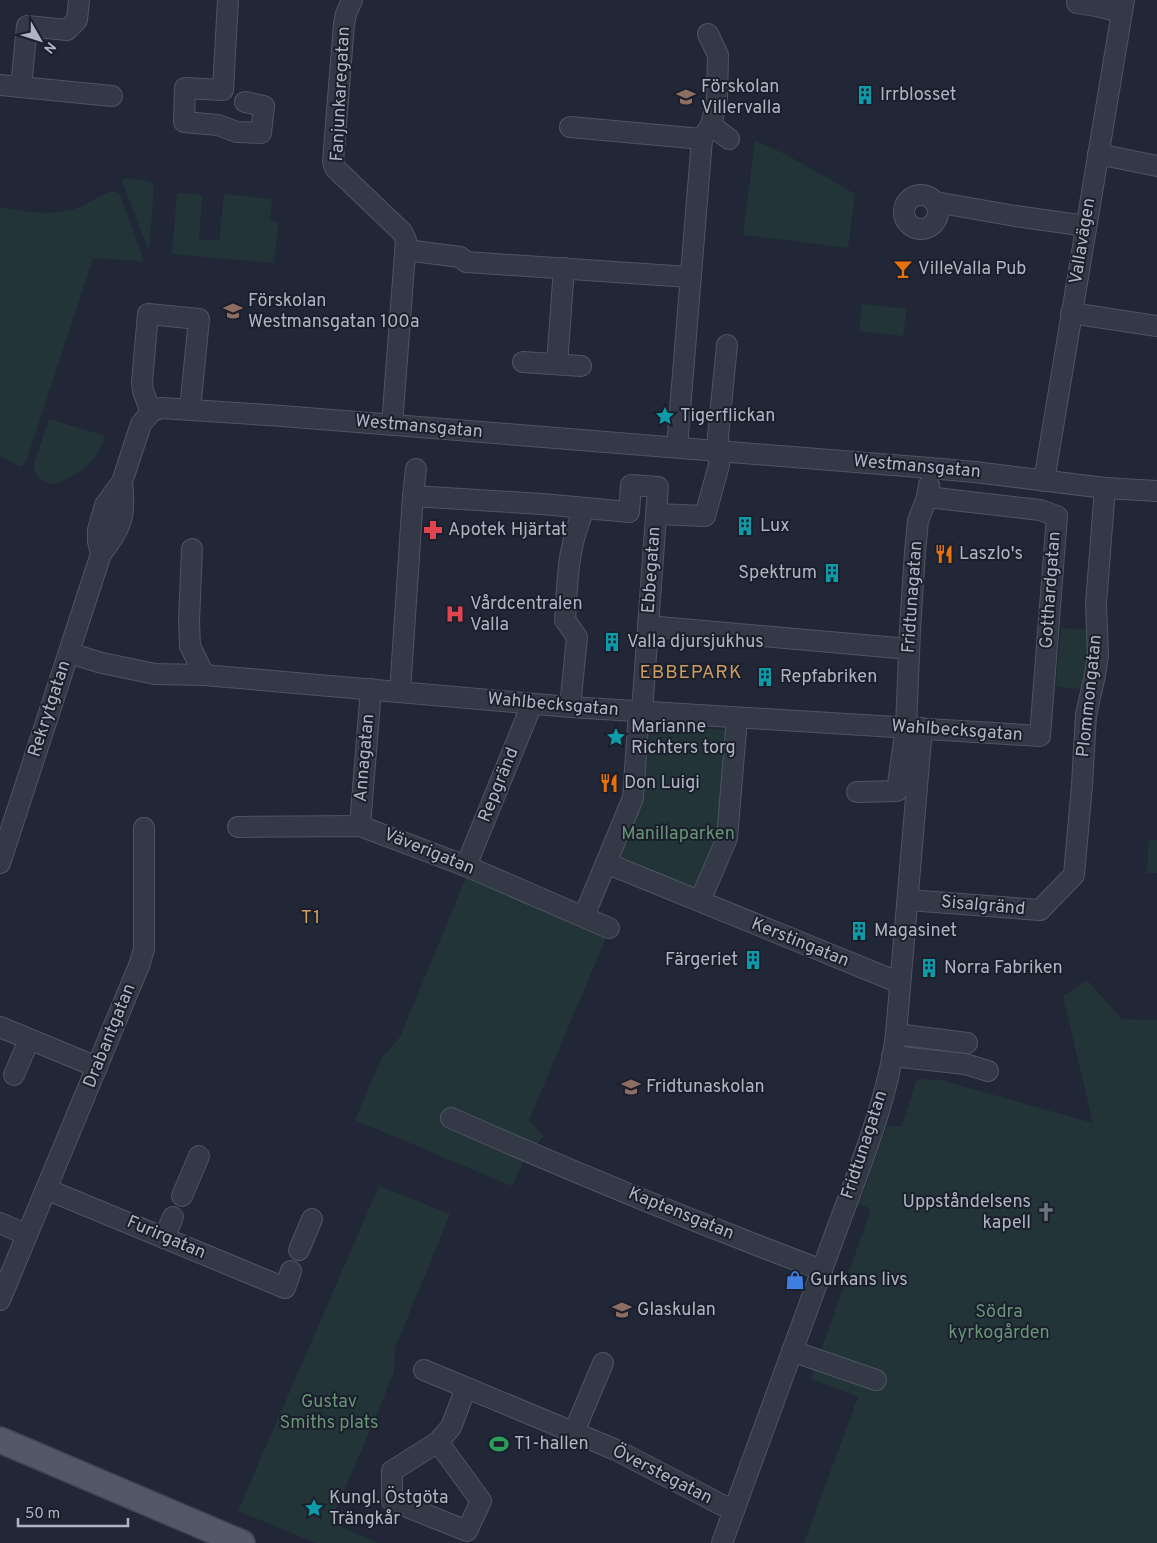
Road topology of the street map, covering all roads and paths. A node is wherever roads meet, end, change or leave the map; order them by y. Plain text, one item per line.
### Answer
1 (79, 0) edge
2 (228, 0) edge
3 (352, 0) edge
4 (1078, 0) edge
5 (1123, 6) edge
6 (708, 34) dead end
7 (0, 85) edge
8 (21, 87) junction
9 (112, 96) dead end
10 (245, 102) dead end
11 (570, 126) dead end
12 (706, 132) junction
13 (729, 139) dead end
14 (1098, 154) junction
15 (1157, 166) edge
16 (935, 202) dead end
17 (1086, 226) junction
18 (406, 250) junction
19 (564, 268) junction
20 (690, 277) junction
21 (1071, 313) junction
22 (1157, 326) edge
23 (727, 345) dead end
24 (523, 362) dead end
25 (557, 364) junction
26 (581, 366) dead end
27 (190, 409) junction
28 (156, 410) junction
29 (392, 425) junction
30 (677, 447) junction
31 (718, 451) junction
32 (930, 468) junction
33 (416, 469) dead end
34 (1044, 481) junction
35 (1105, 488) junction
36 (1157, 491) edge
37 (413, 496) junction
38 (927, 497) junction
39 (585, 508) junction
40 (656, 514) junction
41 (192, 550) dead end
42 (648, 626) junction
43 (909, 649) junction
44 (69, 653) junction
45 (204, 675) junction
46 (371, 690) junction
47 (400, 692) junction
48 (532, 704) junction
49 (570, 707) junction
50 (640, 712) junction
51 (737, 718) junction
52 (914, 728) junction
53 (1040, 736) joint
54 (857, 792) dead end
55 (360, 826) junction
56 (238, 827) dead end
57 (144, 828) dead end
58 (0, 863) edge
59 (606, 863) junction
60 (466, 866) junction
61 (1074, 875) joint
62 (908, 900) junction
63 (700, 901) junction
64 (584, 916) junction
65 (609, 928) dead end
66 (900, 983) junction
67 (0, 1027) edge
68 (896, 1034) junction
69 (29, 1040) junction
70 (892, 1056) junction
71 (965, 1064) junction
72 (97, 1067) junction
73 (988, 1071) dead end
74 (14, 1075) dead end
75 (451, 1118) dead end
76 (199, 1156) dead end
77 (46, 1189) junction
78 (182, 1196) dead end
79 (173, 1217) dead end
80 (312, 1219) dead end
81 (0, 1224) edge
82 (27, 1235) junction
83 (164, 1238) junction
84 (300, 1250) dead end
85 (822, 1270) junction
86 (288, 1279) dead end
87 (0, 1300) edge
88 (792, 1351) junction
89 (603, 1364) dead end
90 (424, 1370) dead end
91 (876, 1380) dead end
92 (466, 1388) junction
93 (574, 1432) junction
94 (0, 1440) edge
95 (438, 1442) junction
96 (0, 1454) edge
97 (734, 1510) junction
98 (212, 1543) edge
99 (242, 1543) edge
100 (722, 1543) edge

1 - 8 street
2 - 10 street
3 - 18 street, Fanjunkaregatan
4 - 5 street
5 - 14 street, Vallavägen
6 - 12 street
7 - 8 street
8 - 9 street
11 - 12 street
12 - 13 street
12 - 20 street
14 - 15 street
14 - 17 street, Vallavägen
16 - 17 street
17 - 21 street, Vallavägen
18 - 19 street
18 - 29 street, Fanjunkaregatan
19 - 20 street
19 - 25 street
20 - 30 street
21 - 22 street
21 - 34 street, Vallavägen
23 - 31 street
24 - 25 street
25 - 26 street
27 - 28 street, Westmansgatan
27 - 28 street
27 - 29 street, Westmansgatan
28 - 44 street, Rekrytgatan
29 - 30 street, Westmansgatan
30 - 31 street, Westmansgatan
31 - 32 street, Westmansgatan
31 - 40 street, Ebbegatan
32 - 34 street, Westmansgatan
32 - 38 street, Fridtunagatan
33 - 37 street
34 - 35 street, Westmansgatan
35 - 36 street, Westmansgatan
35 - 61 street, Plommongatan
37 - 39 street
37 - 47 street
38 - 43 street, Fridtunagatan
38 - 53 street, Gotthardgatan
39 - 40 street
39 - 49 street
40 - 42 street, Ebbegatan
41 - 45 street
42 - 43 street
42 - 50 street, Ebbegatan
43 - 52 street, Fridtunagatan
44 - 45 street, Wahlbecksgatan
44 - 58 street, Rekrytgatan
45 - 46 street, Wahlbecksgatan
46 - 47 street, Wahlbecksgatan
46 - 55 street, Annagatan
47 - 48 street, Wahlbecksgatan
48 - 49 street, Wahlbecksgatan
48 - 60 street, Repgränd
49 - 50 street, Wahlbecksgatan
50 - 51 street, Wahlbecksgatan
50 - 59 street, Ebbegatan
51 - 52 street, Wahlbecksgatan
51 - 63 street
52 - 53 street, Wahlbecksgatan
52 - 54 street
52 - 62 street, Fridtunagatan
55 - 56 street, Väverigatan
55 - 60 street, Väverigatan
57 - 72 street, Drabantgatan
59 - 63 street, Kerstingatan
59 - 64 street, Ebbegatan
60 - 64 street, Väverigatan
61 - 62 street, Sisalgränd
62 - 66 street, Fridtunagatan
63 - 66 street, Kerstingatan
64 - 65 street, Väverigatan
66 - 68 street, Fridtunagatan
67 - 69 street
68 - 70 street, Fridtunagatan
68 - 71 street
69 - 72 street
69 - 74 street
70 - 71 street
70 - 85 street, Fridtunagatan
71 - 73 street
72 - 77 street, Drabantgatan
75 - 85 street, Kaptensgatan
76 - 78 street
77 - 82 street, Drabantgatan
77 - 83 street, Furirgatan
79 - 83 street
80 - 84 street
81 - 82 street
82 - 87 street, Drabantgatan
83 - 86 street, Furirgatan
85 - 88 street, Fridtunagatan
88 - 91 street
88 - 97 street, Fridtunagatan
89 - 93 street
90 - 92 street, Överstegatan
92 - 93 street, Överstegatan
92 - 95 street
93 - 97 street, Överstegatan
94 - 99 main road
95 - 95 street
96 - 98 main road
97 - 100 street, Fridtunagatan

